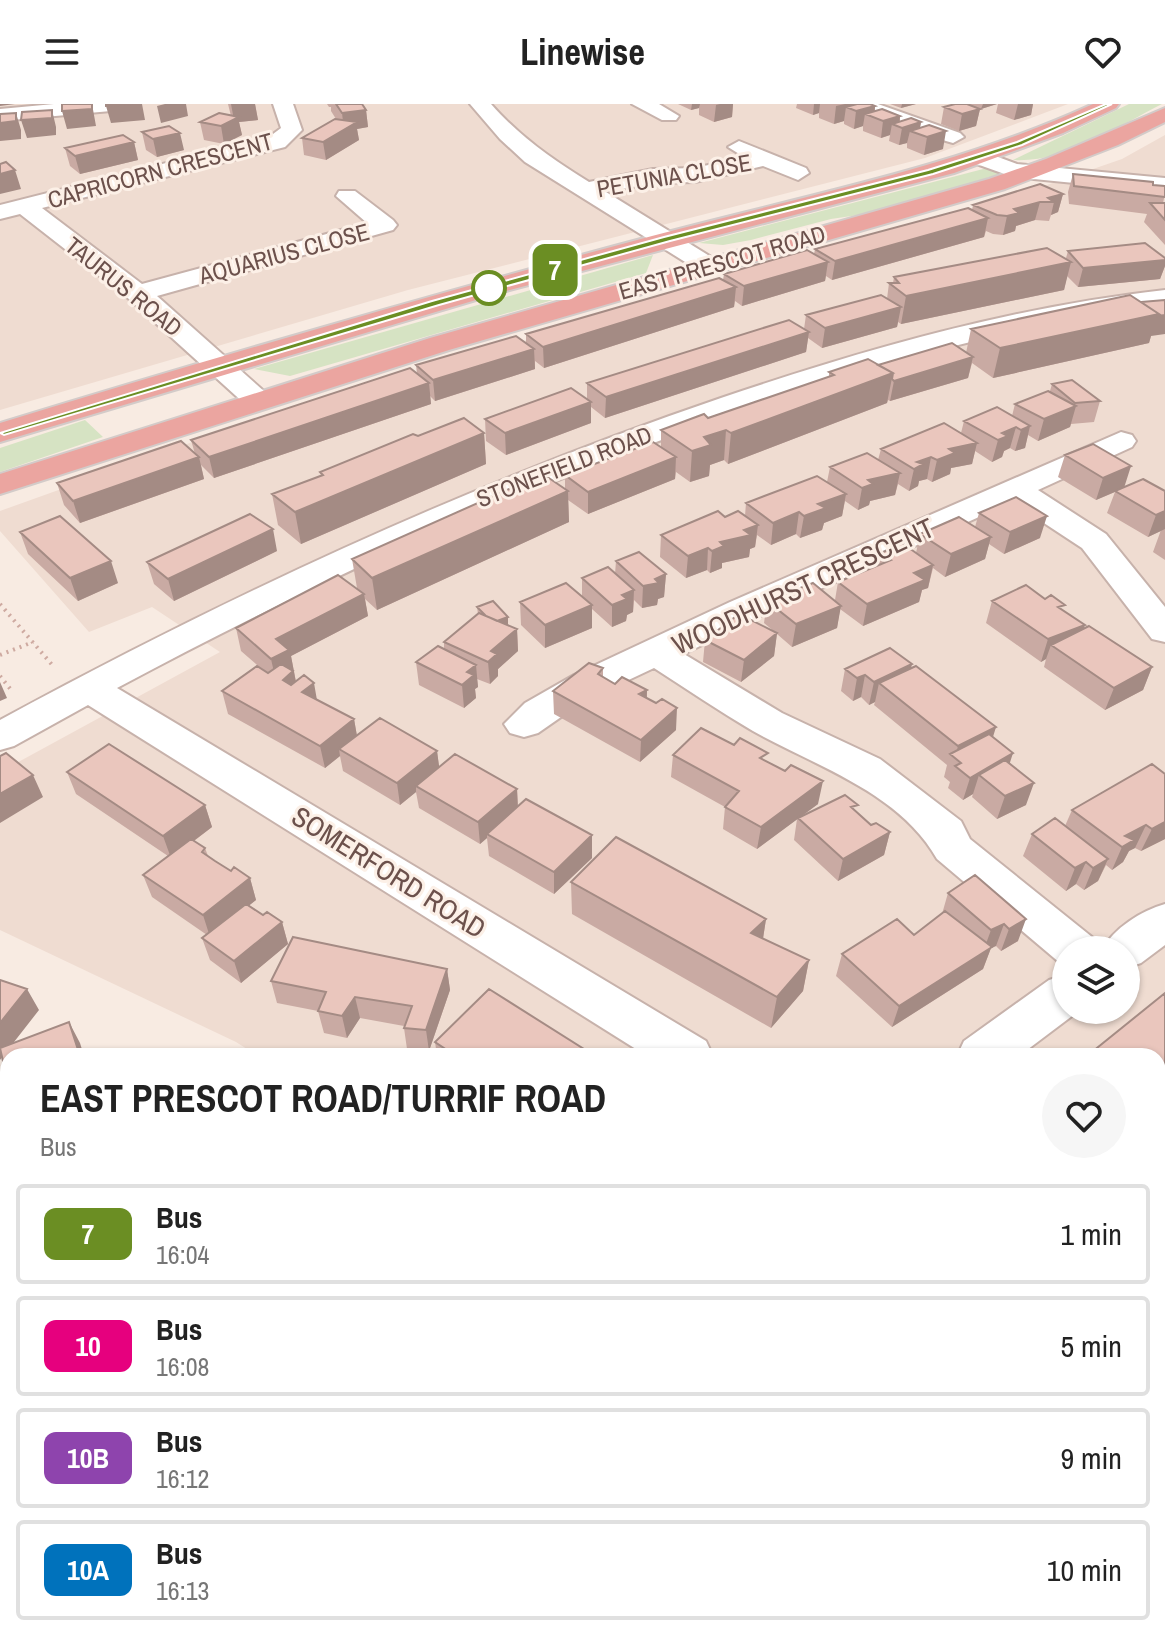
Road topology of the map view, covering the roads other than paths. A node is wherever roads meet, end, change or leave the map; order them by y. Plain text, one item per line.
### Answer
1 (122, 104) edge
2 (283, 104) edge
3 (480, 104) edge
4 (642, 104) edge
5 (858, 104) edge
6 (1109, 104) edge
7 (1165, 114) edge
8 (0, 115) edge
9 (669, 116) dead end
10 (953, 137) dead end
11 (739, 147) dead end
12 (979, 157) junction
13 (764, 159) junction
14 (1034, 172) junction
15 (798, 173) dead end
16 (1165, 185) edge
17 (584, 190) junction
18 (347, 196) dead end
19 (13, 210) edge
20 (667, 239) junction
21 (707, 265) junction
22 (138, 293) junction
23 (1165, 298) edge
24 (220, 366) junction
25 (256, 399) junction
26 (0, 433) edge
27 (1121, 441) dead end
28 (0, 484) edge
29 (1014, 489) junction
30 (1165, 631) edge
31 (656, 653) junction
32 (83, 691) junction
33 (524, 724) dead end
34 (0, 737) edge
35 (1165, 921) edge
36 (1059, 936) edge
37 (1140, 939) edge
38 (1052, 1004) edge
39 (675, 1048) edge
40 (993, 1048) edge

1 - 8 street
2 - 19 street, CAPRICORN CRESCENT
3 - 17 street
4 - 9 street
5 - 10 street
6 - 12 highway, EAST PRESCOT ROAD
7 - 14 highway, EAST PRESCOT ROAD
11 - 13 street
12 - 14 street
12 - 20 highway, EAST PRESCOT ROAD
13 - 15 street
13 - 17 street, PETUNIA CLOSE
14 - 16 street
14 - 21 highway, EAST PRESCOT ROAD
17 - 20 street
18 - 22 street, AQUARIUS CLOSE
19 - 22 street, TAURUS ROAD
20 - 21 street
20 - 24 highway, EAST PRESCOT ROAD
21 - 25 highway, EAST PRESCOT ROAD
22 - 24 street, TAURUS ROAD
23 - 32 street, STONEFIELD ROAD
24 - 25 street, TAURUS ROAD
24 - 26 highway, EAST PRESCOT ROAD
25 - 28 highway, EAST PRESCOT ROAD
27 - 29 street, WOODHURST CRESCENT
29 - 30 street
29 - 31 street, WOODHURST CRESCENT
31 - 33 street
31 - 36 street, WOODHURST CRESCENT
32 - 34 street, STONEFIELD ROAD
32 - 39 street, SOMERFORD ROAD
35 - 37 street
38 - 40 street

